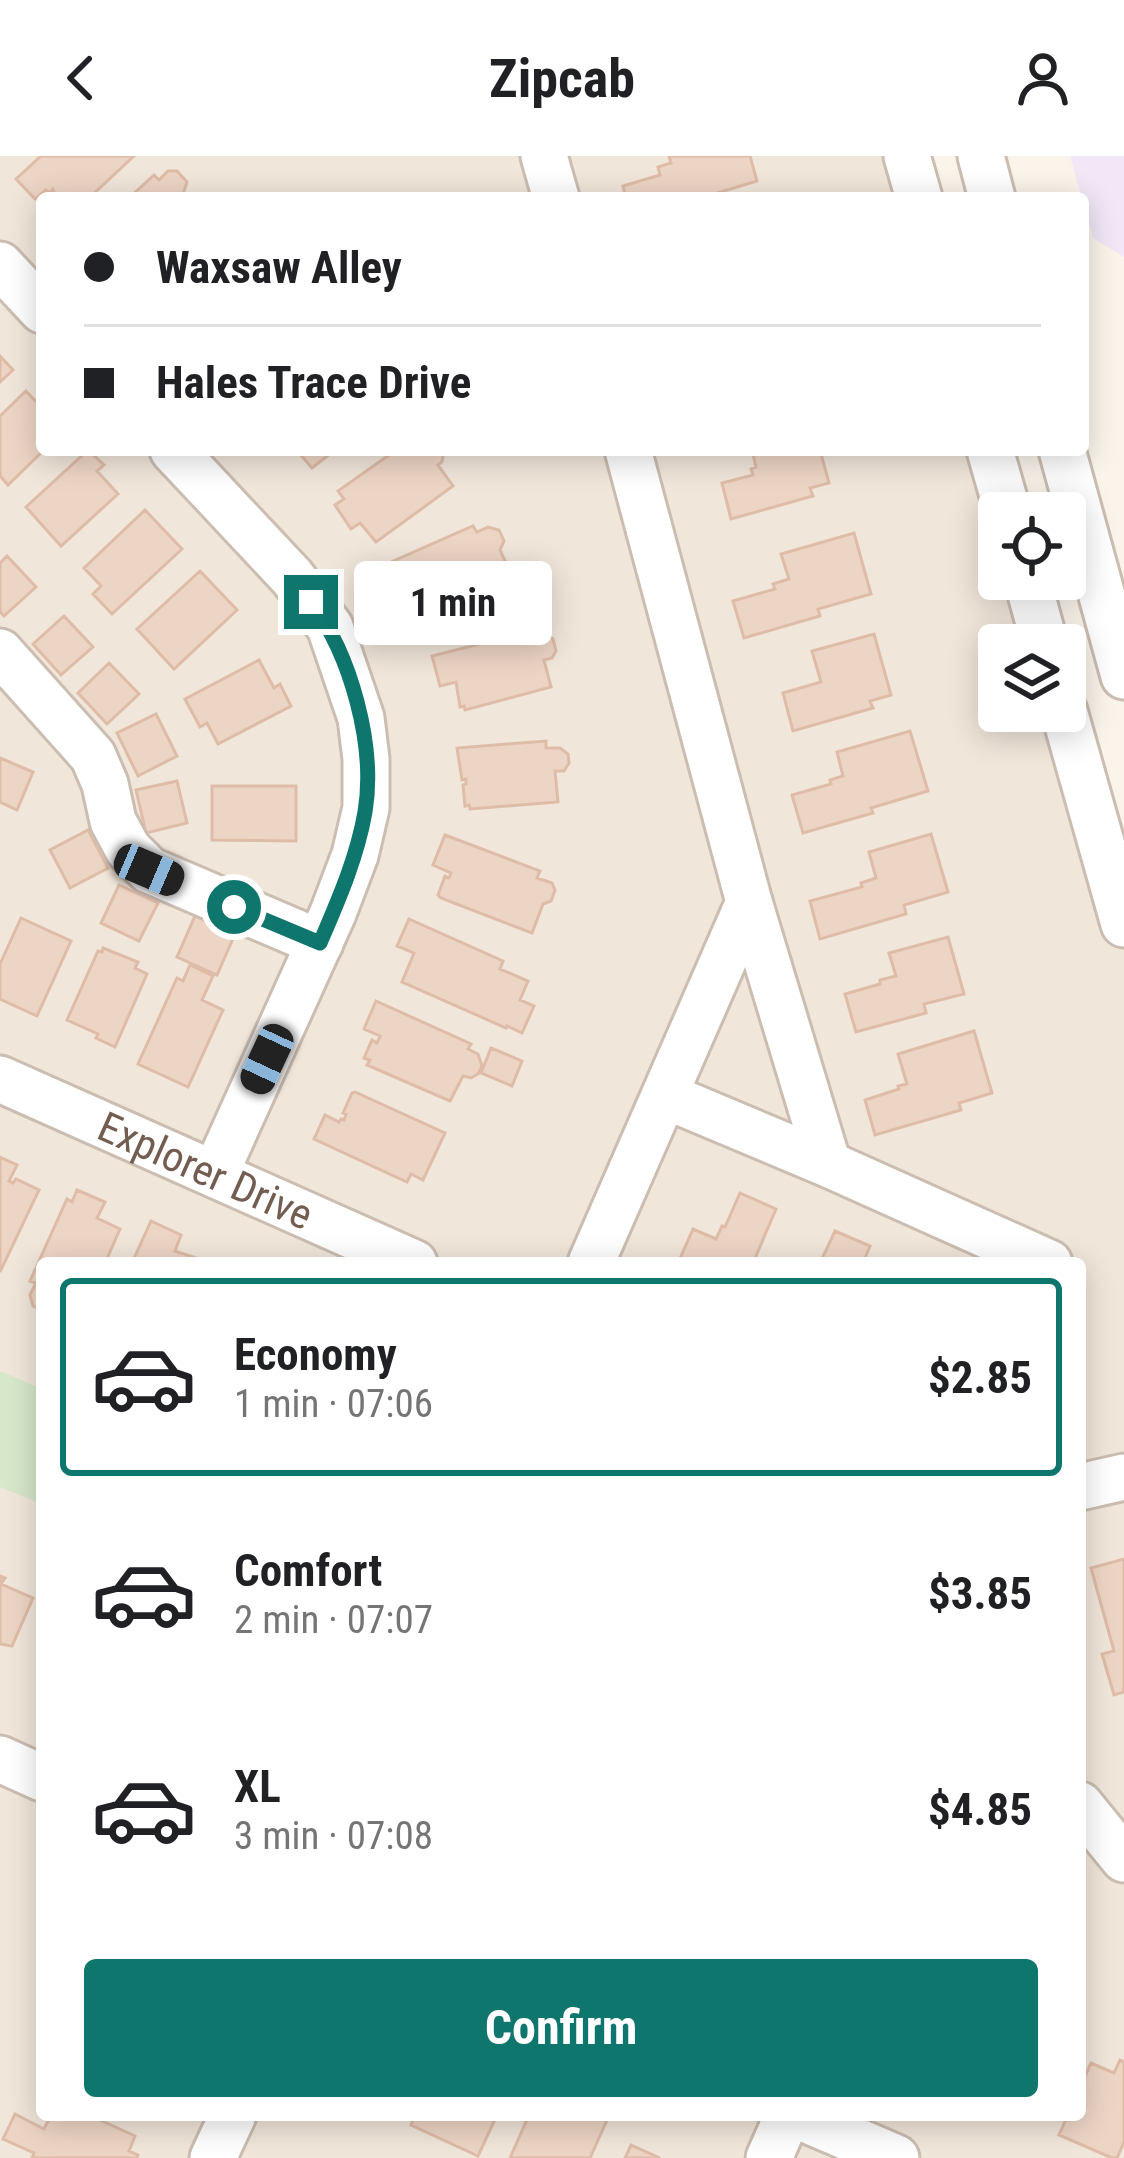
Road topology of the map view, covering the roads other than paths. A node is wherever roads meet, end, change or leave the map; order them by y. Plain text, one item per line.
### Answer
1 (544, 156) edge
2 (907, 156) edge
3 (981, 156) edge
4 (554, 192) edge
5 (917, 192) edge
6 (990, 192) edge
7 (0, 265) edge
8 (36, 304) edge
9 (179, 456) edge
10 (630, 456) edge
11 (992, 456) edge
12 (1064, 456) edge
13 (1002, 492) edge
14 (0, 652) edge
15 (1124, 676) edge
16 (1070, 732) edge
17 (749, 902) junction
18 (1124, 924) edge
19 (320, 943) junction
20 (0, 1079) edge
21 (666, 1096) junction
22 (828, 1164) junction
23 (215, 1174) junction
24 (401, 1257) edge
25 (594, 1257) edge
26 (1036, 1257) edge
27 (1124, 1477) edge
28 (1086, 1486) edge
29 (0, 1760) edge
30 (36, 1775) edge
31 (1086, 1812) edge
32 (1124, 1859) edge
33 (229, 2121) edge
34 (789, 2121) edge
35 (807, 2121) edge
36 (213, 2158) edge
37 (769, 2158) edge
38 (896, 2158) edge

1 - 4 street
2 - 5 street
3 - 6 street
7 - 8 street
9 - 19 street
10 - 17 street
11 - 13 street
12 - 15 street
14 - 19 street
16 - 18 street
17 - 21 street
17 - 22 street
19 - 23 street
20 - 23 street, Explorer Drive
21 - 22 street
21 - 25 street
22 - 26 street
23 - 24 street, Explorer Drive
27 - 28 street
29 - 30 street
31 - 32 street
33 - 36 street
34 - 37 street
35 - 38 street

